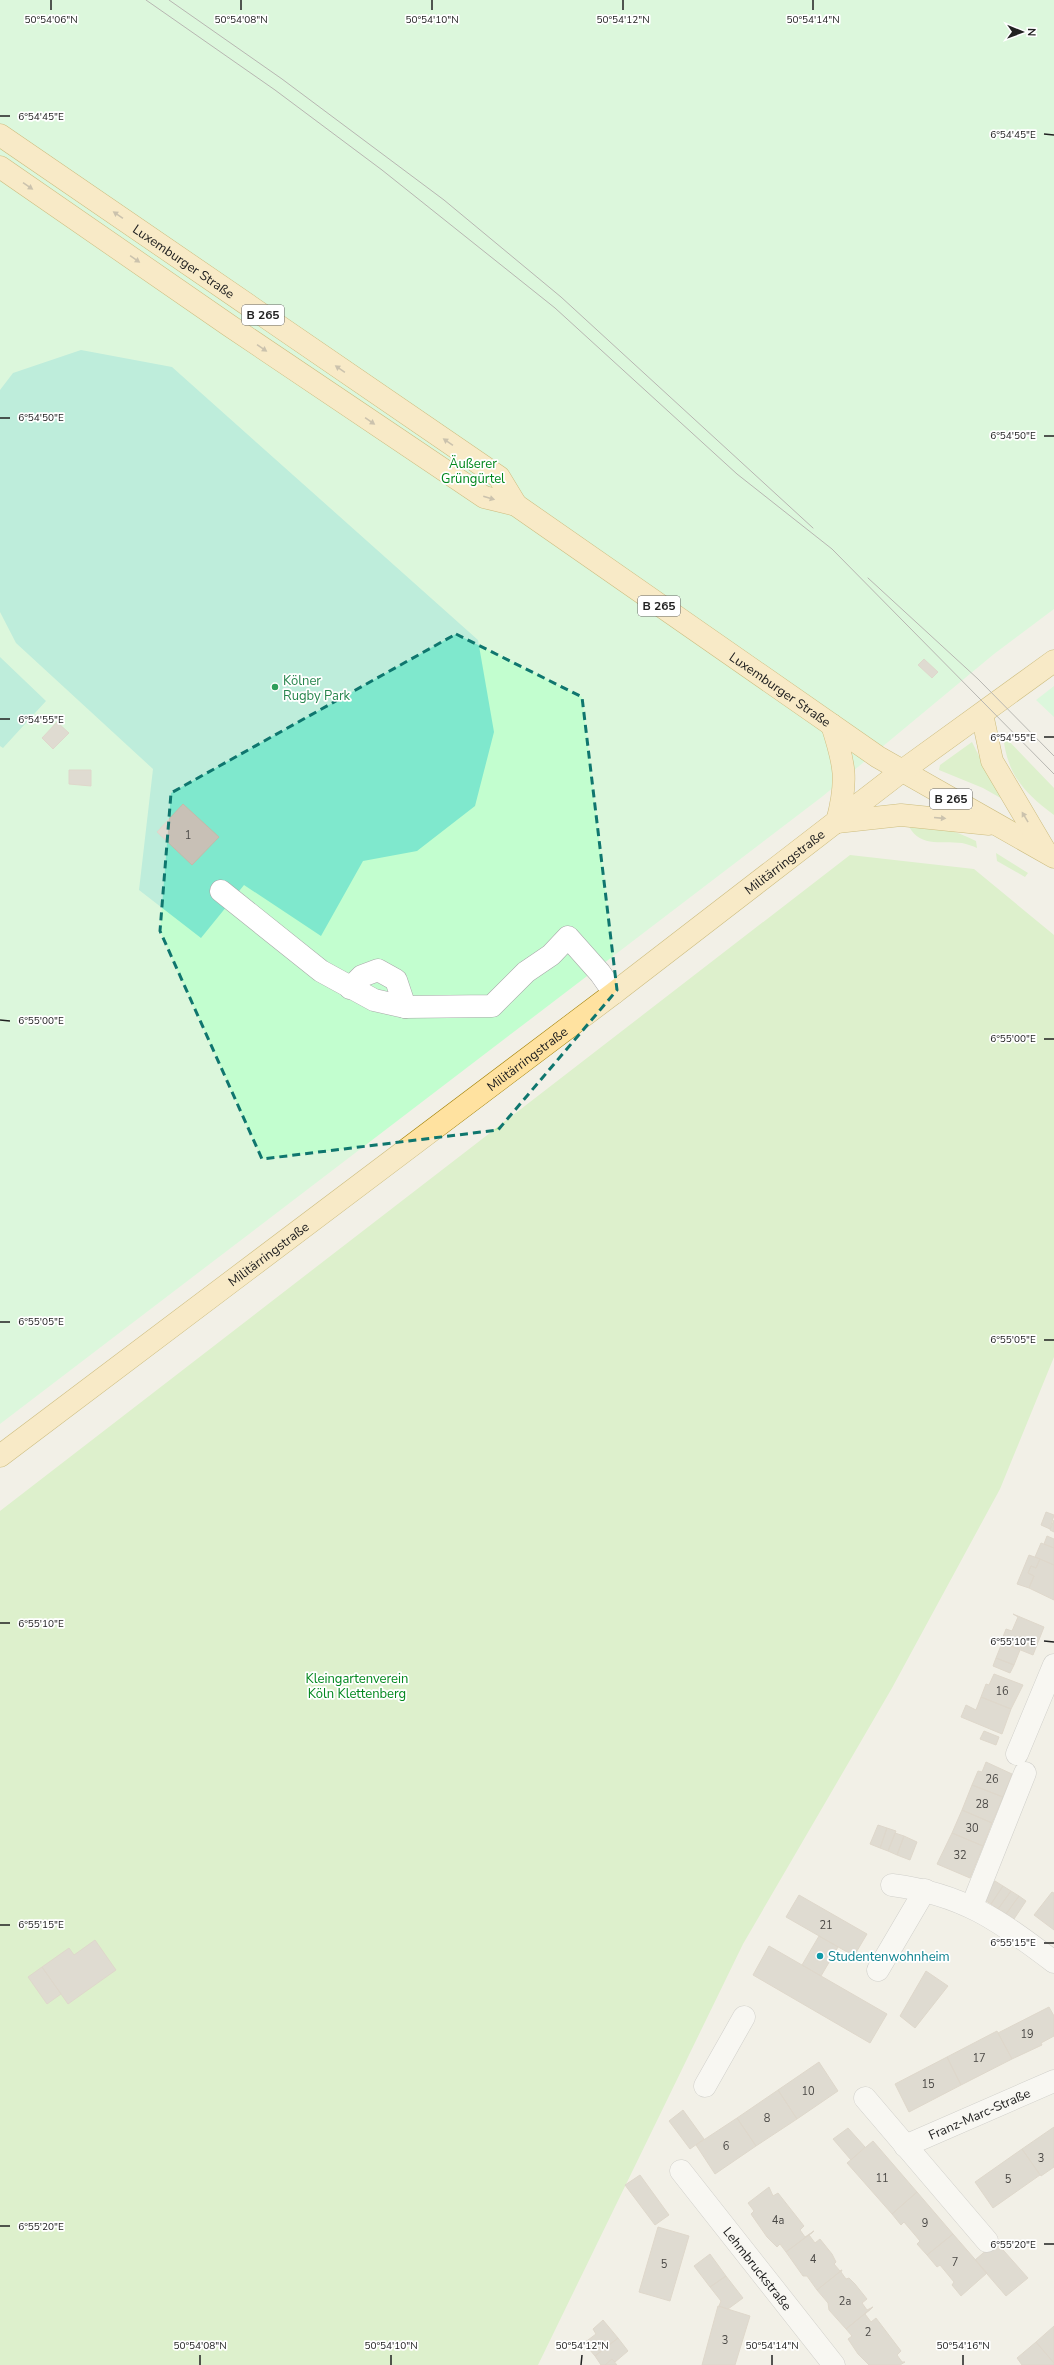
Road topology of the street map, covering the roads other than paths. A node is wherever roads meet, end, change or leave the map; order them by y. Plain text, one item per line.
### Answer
1 (0, 134) edge
2 (0, 167) edge
3 (516, 505) junction
4 (1054, 661) edge
5 (982, 714) junction
6 (832, 725) junction
7 (902, 771) junction
8 (836, 822) junction
9 (1000, 825) junction
10 (1049, 853) edge
11 (221, 891) dead end
12 (350, 988) junction
13 (614, 993) junction
14 (405, 1007) junction
15 (0, 1456) edge
16 (1054, 1665) edge
17 (892, 1885) dead end
18 (925, 1890) junction
19 (972, 1906) junction
20 (1054, 1962) edge
21 (878, 1970) dead end
22 (744, 2017) dead end
23 (1054, 2081) edge
24 (705, 2086) dead end
25 (865, 2098) dead end
26 (905, 2146) junction
27 (681, 2171) dead end
28 (987, 2241) dead end
29 (834, 2365) edge

3 -> 1 main road, Luxemburger Straße / B 265
2 -> 3 main road, Luxemburger Straße / B 265
3 - 6 main road, Luxemburger Straße / B 265
4 - 5 main road, Militärringstraße
5 - 7 main road, Militärringstraße
10 -> 5 main road
6 - 7 main road, Luxemburger Straße / B 265
6 - 8 main road
7 - 8 main road, Militärringstraße
7 - 9 main road, Luxemburger Straße / B 265
8 -> 9 main road
8 - 13 main road, Militärringstraße
9 - 10 main road, Luxemburger Straße / B 265
11 - 12 street
12 - 14 street
12 - 14 street
13 - 14 street
13 - 15 main road, Militärringstraße
16 - 19 street
17 - 18 street
18 - 19 street
18 - 21 street
19 - 20 street
22 - 24 street
23 - 26 street, Franz-Marc-Straße
25 - 26 street
26 - 28 street
27 - 29 street, Lehmbruckstraße

